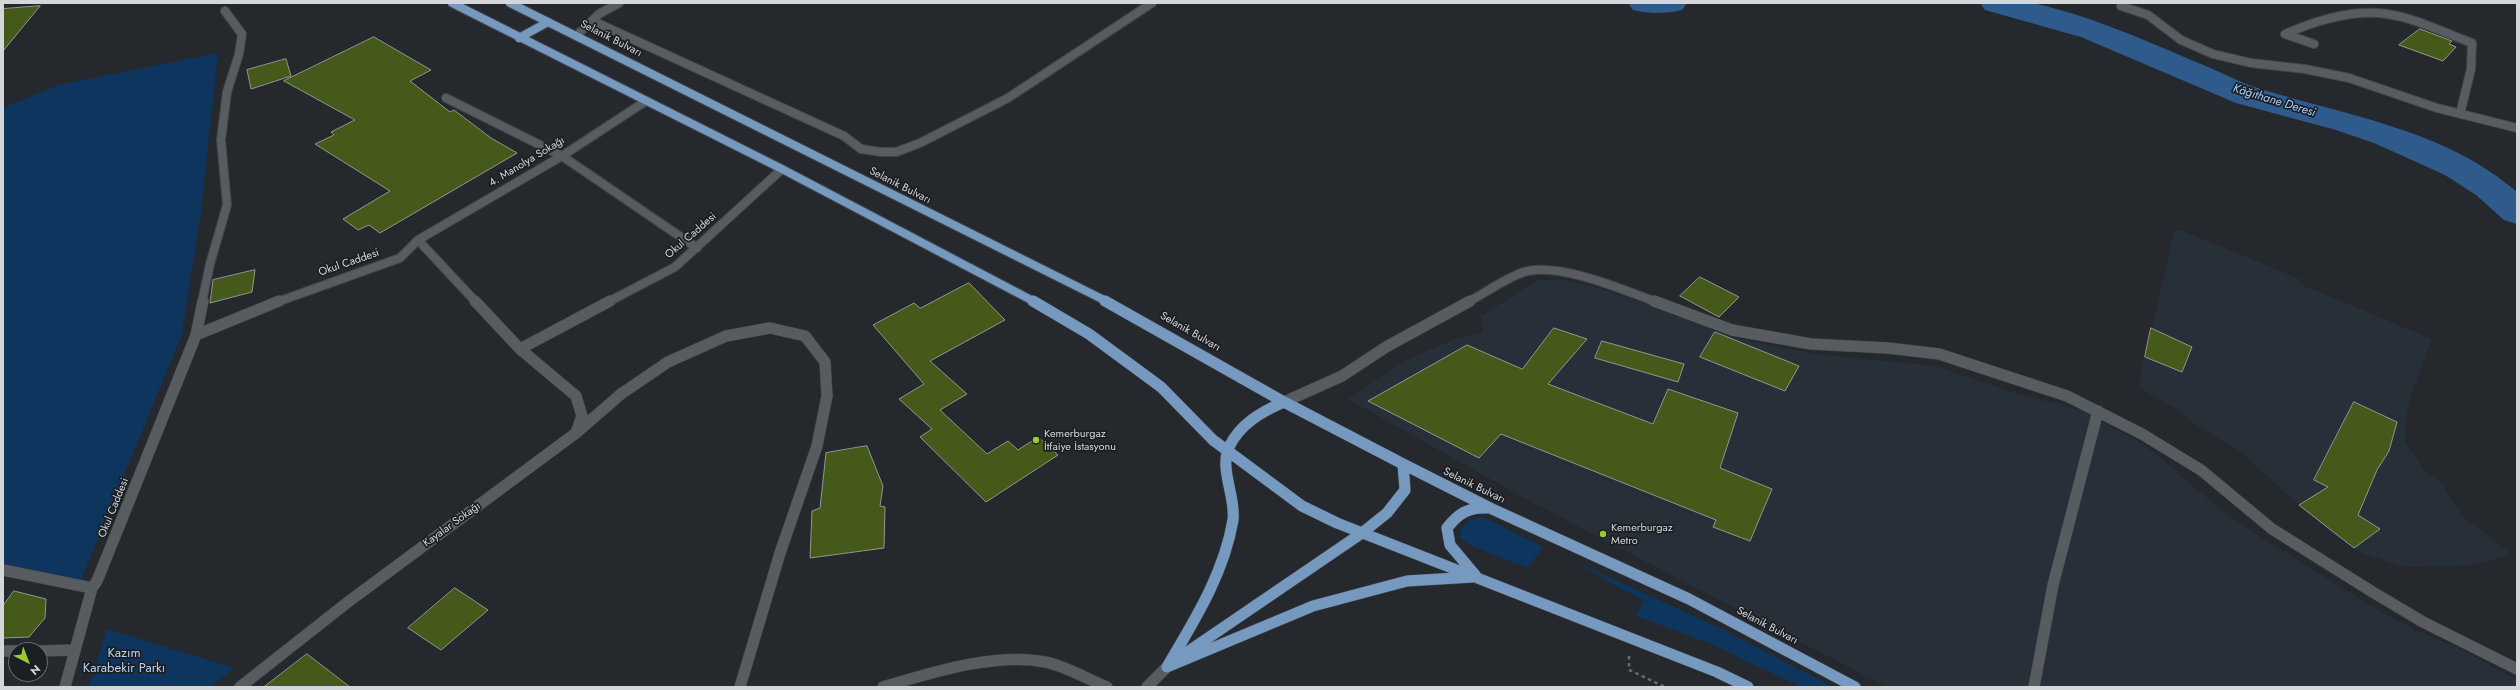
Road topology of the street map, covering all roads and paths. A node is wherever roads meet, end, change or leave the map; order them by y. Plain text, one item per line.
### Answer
1 (452, 3) edge
2 (510, 3) edge
3 (619, 3) edge
4 (1152, 3) edge
5 (2121, 6) dead end
6 (225, 11) dead end
7 (593, 21) junction
8 (548, 22) junction
9 (576, 36) junction
10 (520, 38) junction
11 (2314, 44) dead end
12 (446, 98) dead end
13 (646, 101) junction
14 (2460, 114) junction
15 (2517, 128) edge
16 (562, 156) junction
17 (782, 169) junction
18 (418, 240) junction
19 (697, 248) junction
20 (196, 335) junction
21 (520, 349) junction
22 (1284, 402) junction
23 (2098, 411) junction
24 (576, 433) junction
25 (1227, 450) junction
26 (1403, 464) junction
27 (1490, 508) junction
28 (1362, 533) junction
29 (3, 570) edge
30 (1478, 577) junction
31 (92, 588) junction
32 (1629, 637) junction
33 (74, 650) junction
34 (48, 651) edge
35 (1167, 667) junction
36 (2517, 669) edge
37 (65, 687) edge
38 (240, 687) edge
39 (740, 687) edge
40 (883, 687) edge
41 (1107, 687) edge
42 (1148, 687) edge
43 (1665, 687) edge
44 (1748, 687) edge
45 (1855, 687) edge
46 (2034, 687) edge

1 - 10 main road
2 - 8 main road, Selanik Bulvarı
3 - 7 street
4 - 7 street
5 - 14 street
6 - 20 street
7 - 9 street
8 - 9 main road, Selanik Bulvarı
8 - 10 main road
9 - 22 main road, Selanik Bulvarı
10 - 13 main road
11 - 14 street
12 - 16 street
13 - 16 street, 4. Manolya Sokağı
13 - 17 main road
14 - 15 street
16 - 18 street, 4. Manolya Sokağı
16 - 19 street
17 - 19 street, Okul Caddesi
17 - 25 main road
18 - 20 street, Okul Caddesi
18 - 21 street
19 - 21 street, Okul Caddesi
20 - 31 street, Okul Caddesi
21 - 24 street
22 - 23 street
22 - 25 main road
22 - 26 main road, Selanik Bulvarı
23 - 36 street
23 - 46 street
24 - 38 street, Kayalar Sokağı
24 - 39 street, Kayalar Sokağı
25 - 28 main road
25 - 35 main road
26 - 27 main road, Selanik Bulvarı
26 - 28 main road
27 - 30 main road
27 - 45 main road, Selanik Bulvarı
28 - 30 main road
28 - 35 main road
29 - 31 street
30 - 32 main road
30 - 35 main road
31 - 33 street, Okul Caddesi
32 - 43 path
32 - 44 main road
33 - 34 street
33 - 37 street, Okul Caddesi
35 - 42 street
40 - 41 street

